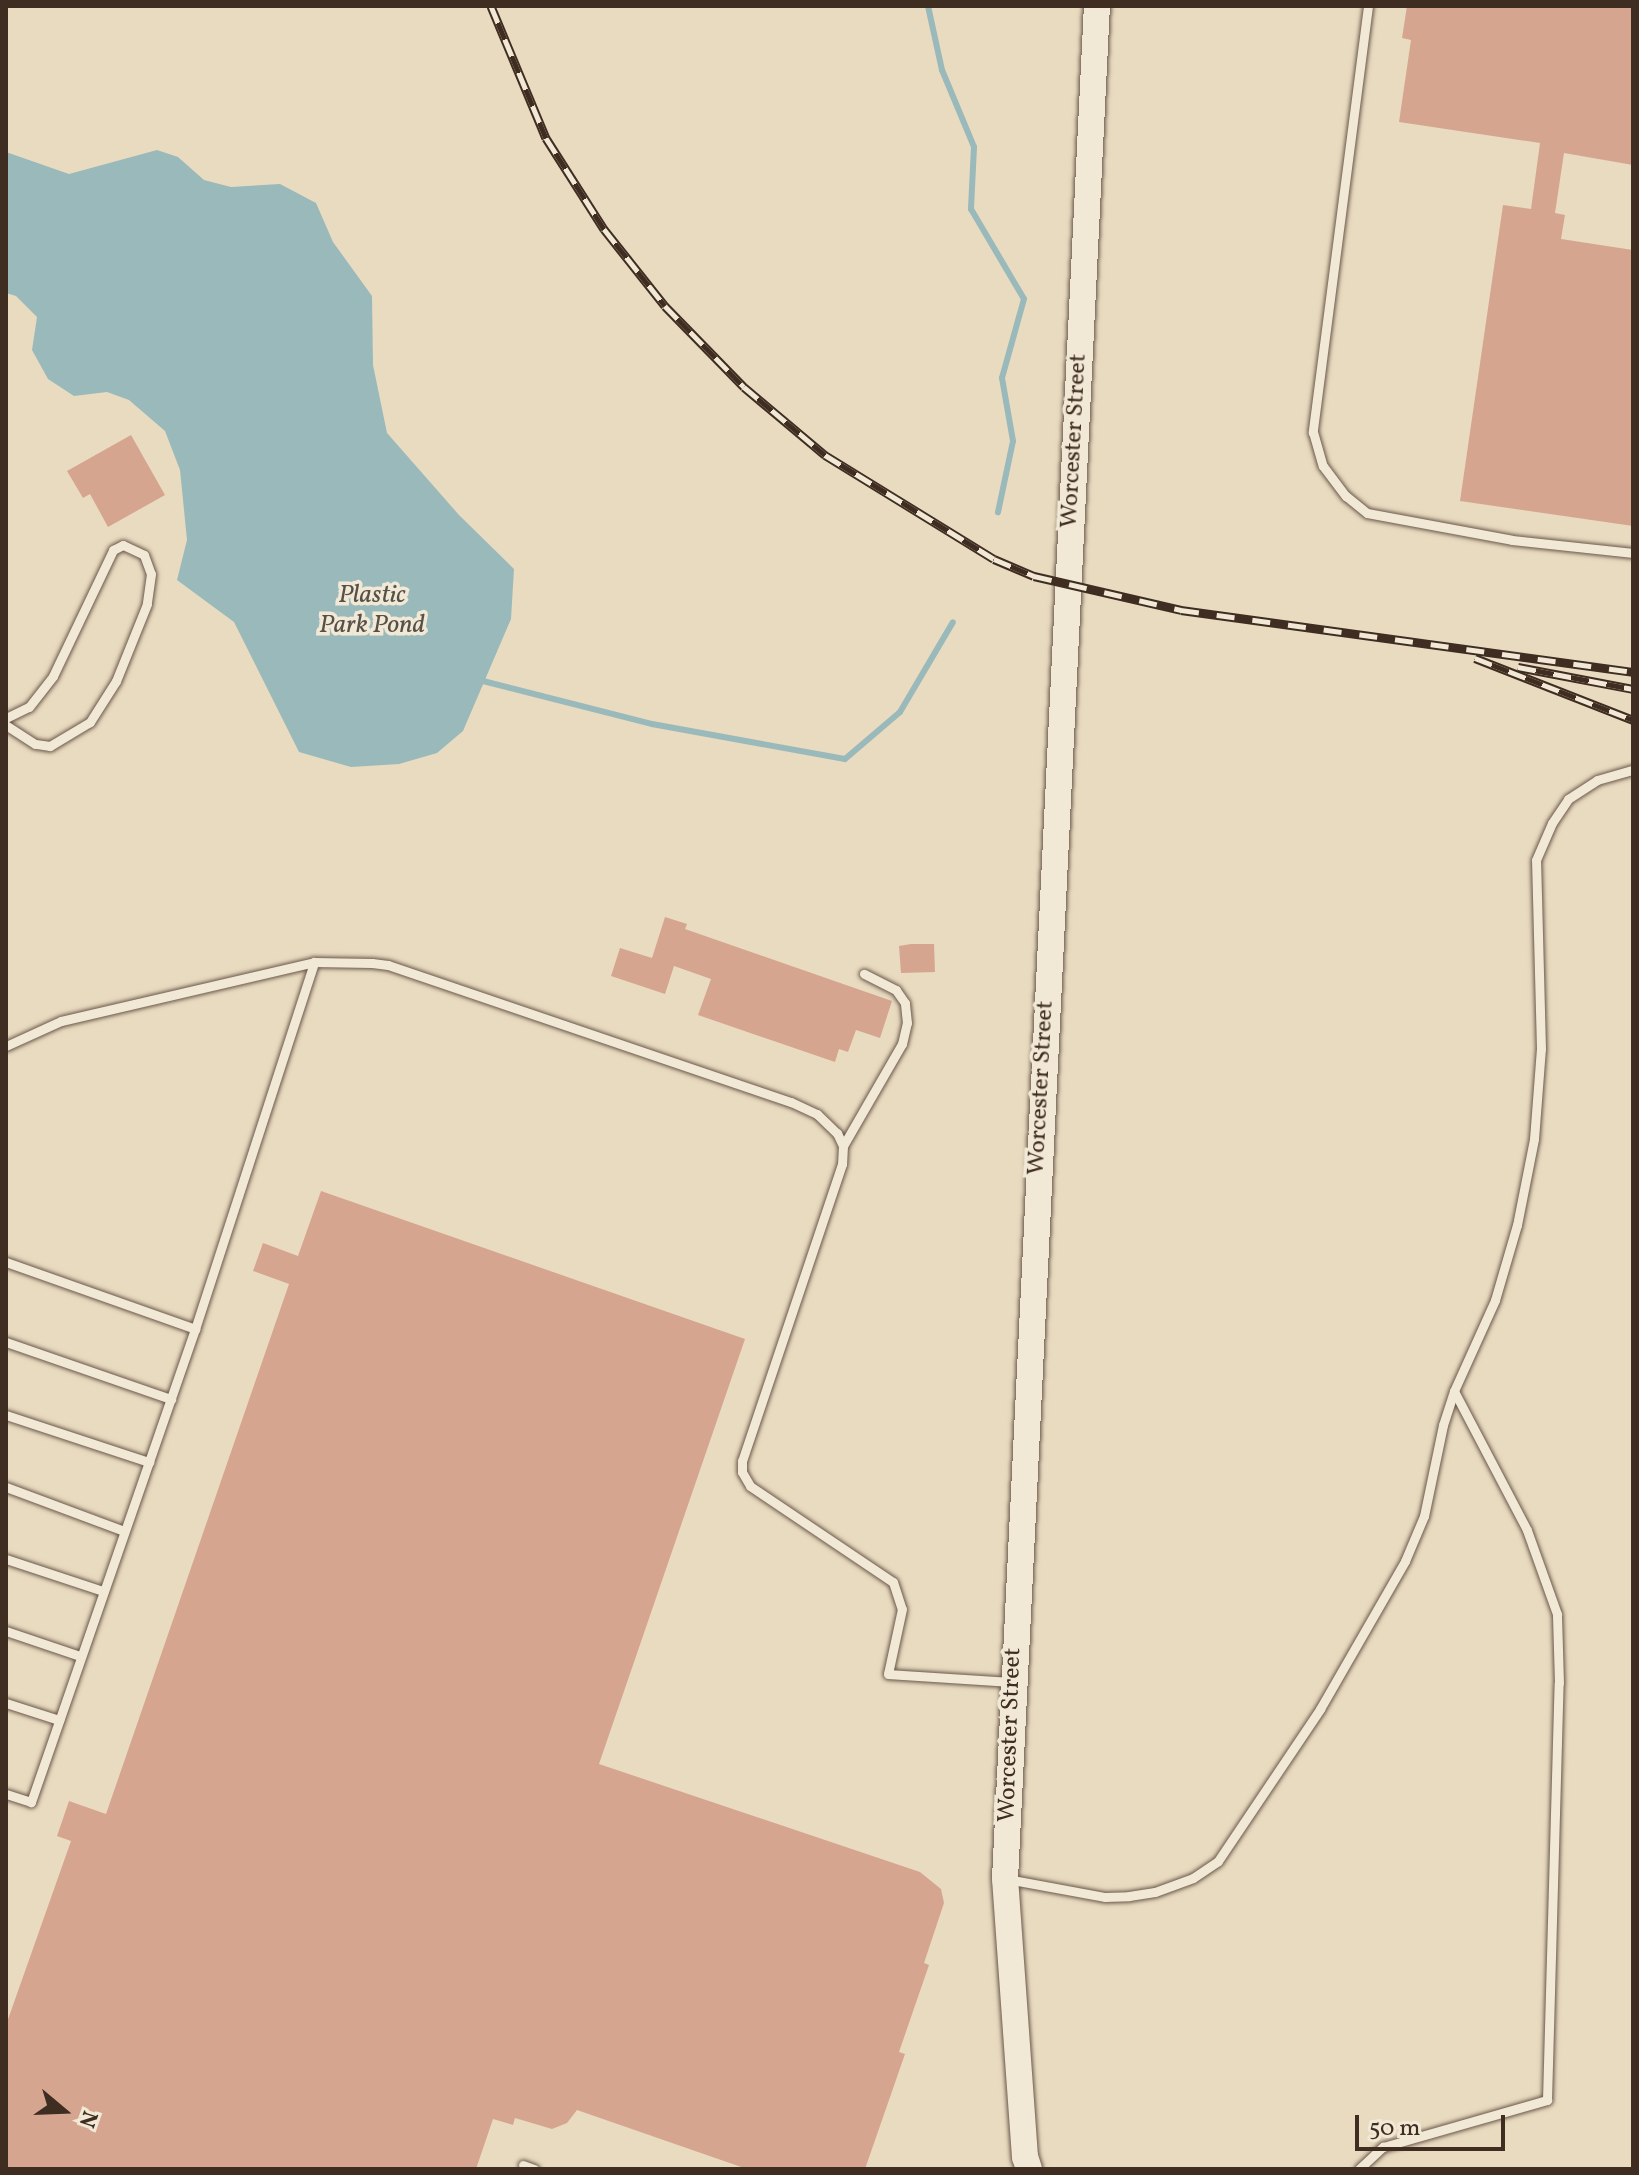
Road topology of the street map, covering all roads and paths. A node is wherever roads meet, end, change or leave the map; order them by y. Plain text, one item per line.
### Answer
1 (1097, 6) edge
2 (1368, 6) edge
3 (1633, 553) edge
4 (6, 718) edge
5 (6, 725) edge
6 (1633, 770) edge
7 (314, 962) junction
8 (864, 974) dead end
9 (6, 1046) edge
10 (843, 1146) junction
11 (6, 1262) edge
12 (195, 1329) junction
13 (6, 1342) edge
14 (1454, 1391) junction
15 (171, 1399) junction
16 (6, 1415) edge
17 (149, 1462) junction
18 (6, 1487) edge
19 (124, 1531) junction
20 (6, 1559) edge
21 (103, 1591) junction
22 (6, 1631) edge
23 (80, 1656) junction
24 (1013, 1682) junction
25 (6, 1703) edge
26 (59, 1720) junction
27 (6, 1794) edge
28 (1005, 1879) junction
29 (523, 2165) dead end
30 (534, 2169) edge
31 (1029, 2169) edge
32 (1359, 2169) edge

1 - 24 main road, Worcester Street
2 - 3 lane
4 - 5 lane
6 - 14 lane
7 - 9 lane
7 - 10 lane
7 - 12 lane
8 - 10 lane
10 - 24 lane
11 - 12 lane
12 - 15 lane
13 - 15 lane
14 - 28 lane
14 - 32 lane
15 - 17 lane
16 - 17 lane
17 - 19 lane
18 - 19 lane
19 - 21 lane
20 - 21 lane
21 - 23 lane
22 - 23 lane
23 - 26 lane
24 - 28 main road, Worcester Street
25 - 26 lane
26 - 27 lane
28 - 31 main road, Worcester Street
29 - 30 lane

